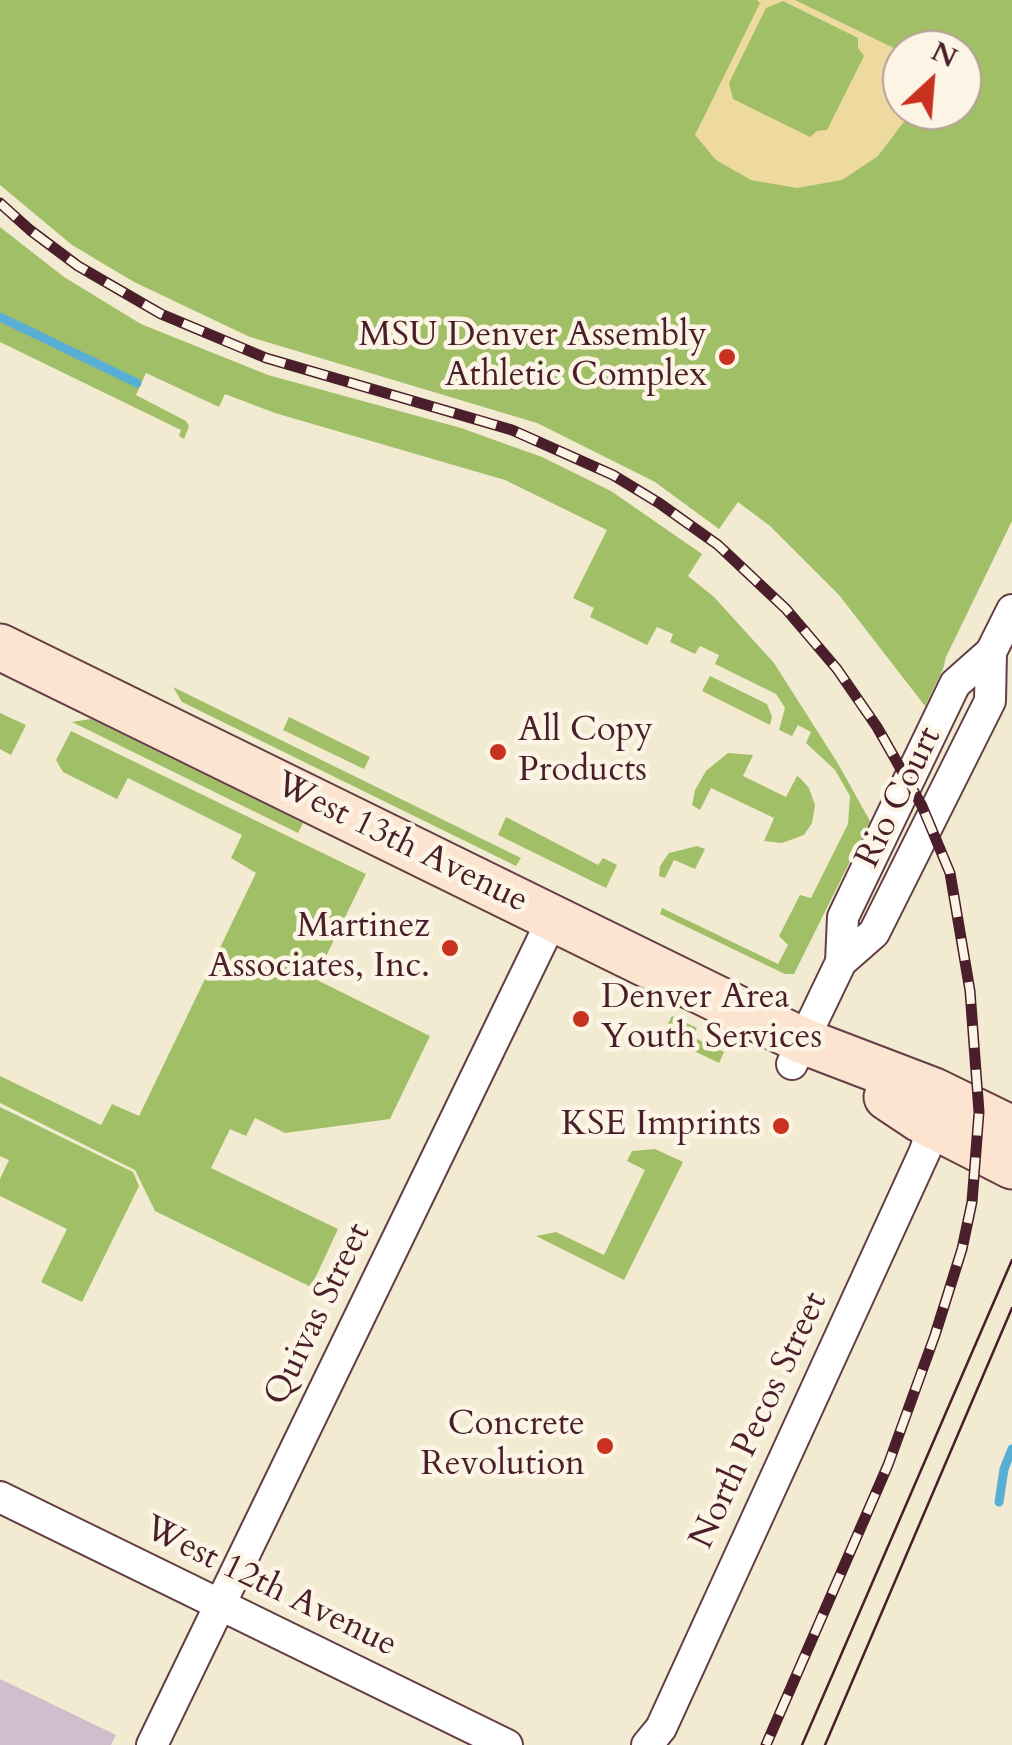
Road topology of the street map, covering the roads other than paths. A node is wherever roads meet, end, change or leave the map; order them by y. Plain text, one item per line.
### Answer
1 (1012, 610) edge
2 (0, 647) edge
3 (553, 918) junction
4 (797, 1052) junction
5 (934, 1125) junction
6 (1012, 1129) edge
7 (1012, 1166) edge
8 (0, 1498) edge
9 (220, 1605) junction
10 (152, 1745) edge
11 (506, 1745) edge
12 (647, 1745) edge

1 - 4 street, Rio Court
2 - 3 street, West 13th Avenue
3 - 4 street, West 13th Avenue
3 - 9 street, Quivas Street
4 - 5 street, West 13th Avenue
4 - 6 street, West 13th Avenue
5 - 7 street, West 13th Avenue
5 - 12 street, North Pecos Street
8 - 9 street, West 12th Avenue
9 - 10 street, Quivas Street
9 - 11 street, West 12th Avenue

